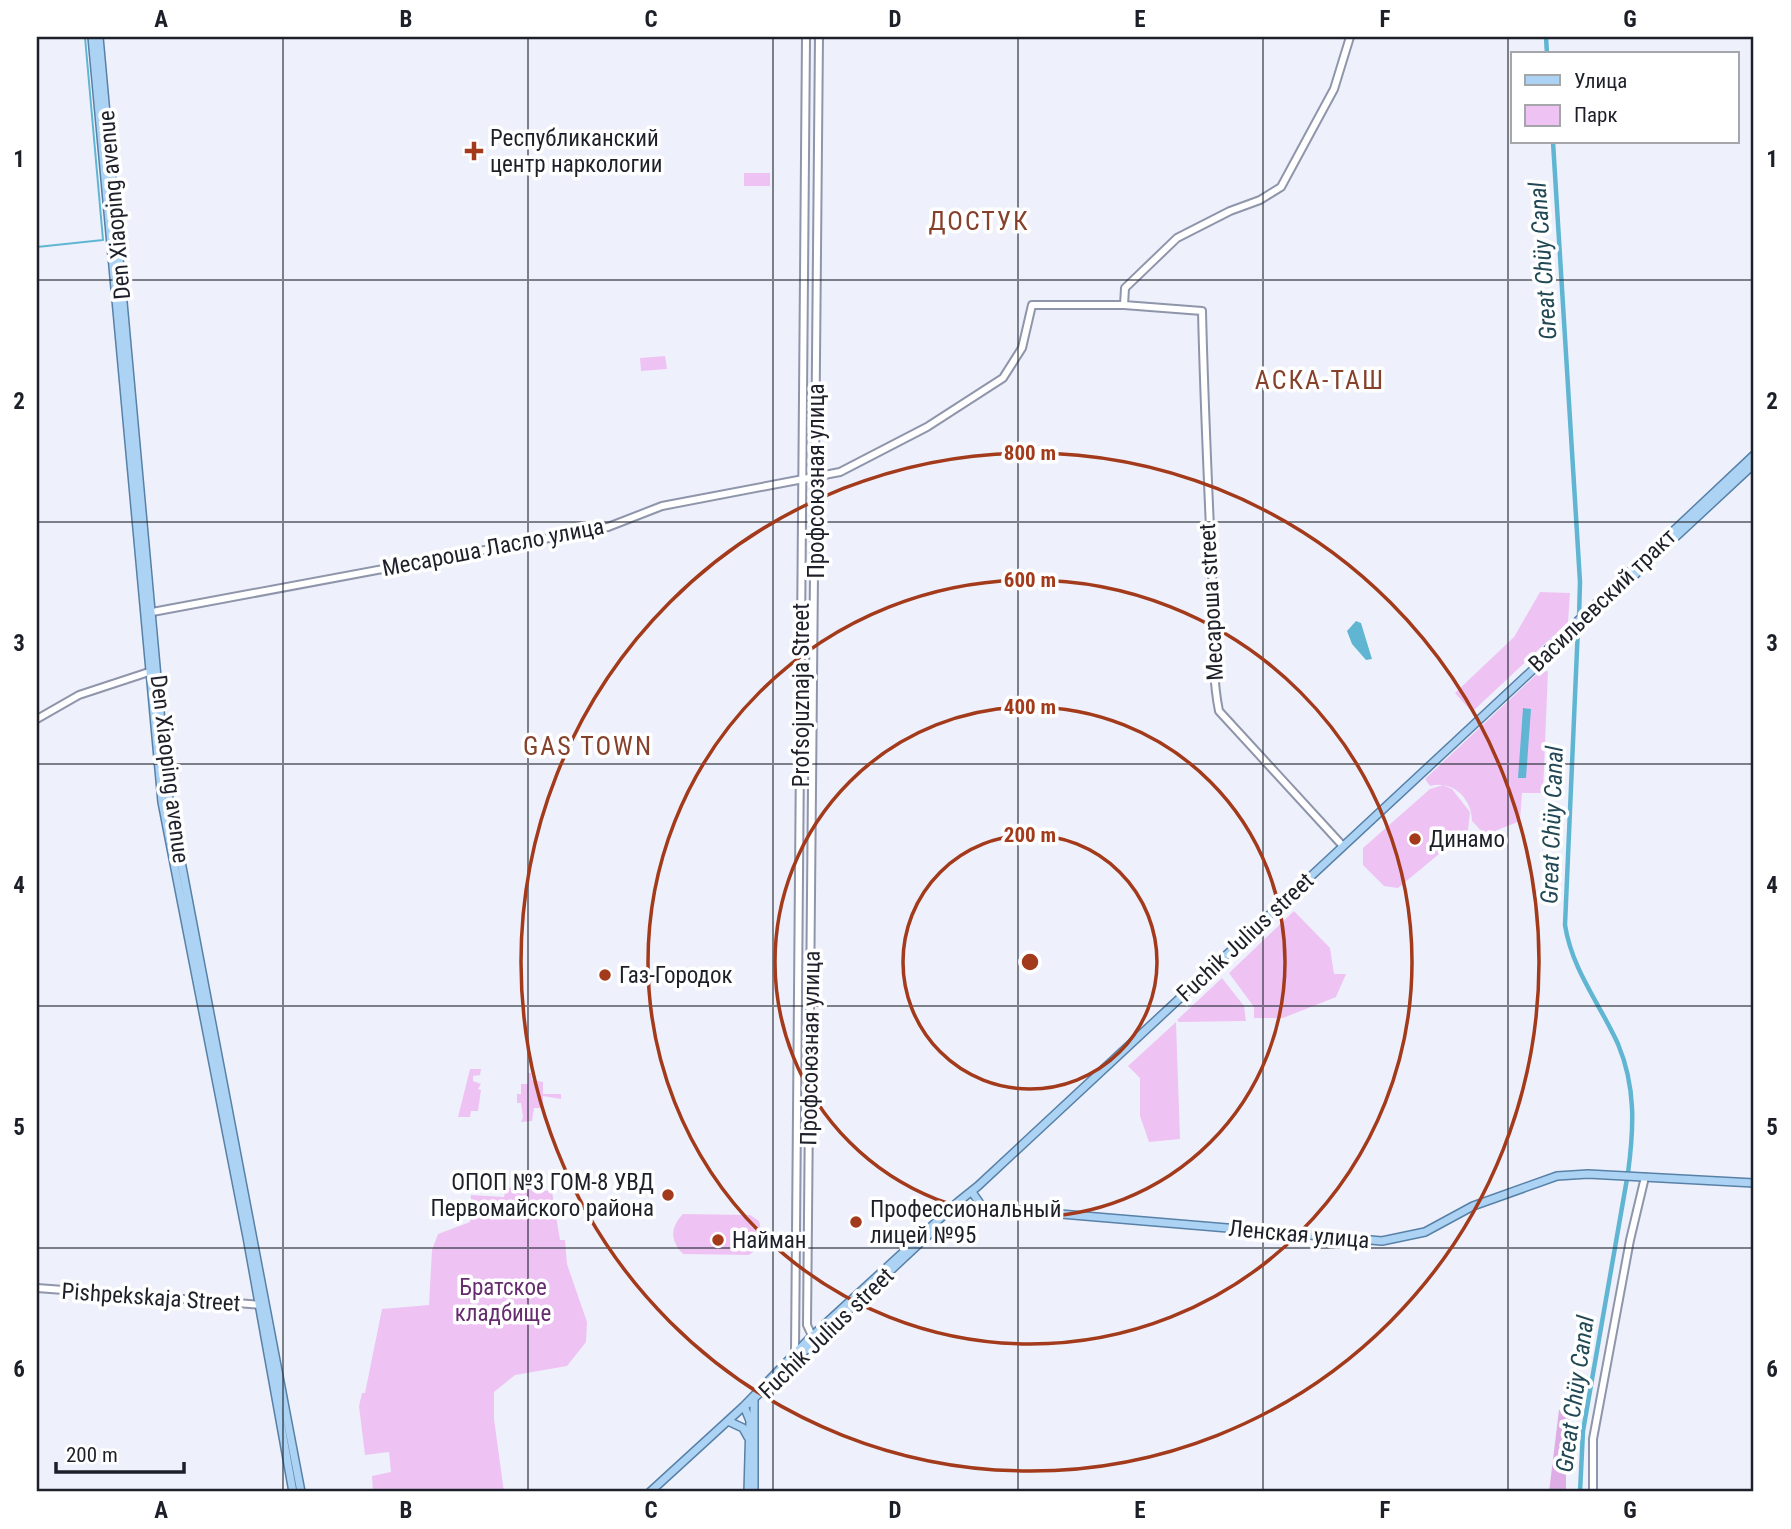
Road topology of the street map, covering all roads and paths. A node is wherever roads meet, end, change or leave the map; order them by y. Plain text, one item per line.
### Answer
1 (92, 37) edge
2 (99, 37) edge
3 (806, 37) edge
4 (819, 37) edge
5 (1350, 37) edge
6 (103, 116) junction
7 (1125, 305) junction
8 (1754, 455) edge
9 (1754, 464) edge
10 (816, 477) junction
11 (803, 478) junction
12 (1596, 608) junction
13 (148, 613) junction
14 (153, 671) junction
15 (1524, 675) joint
16 (37, 719) edge
17 (1342, 845) junction
18 (1644, 1177) junction
19 (1754, 1183) edge
20 (972, 1192) junction
21 (37, 1289) edge
22 (263, 1305) junction
23 (813, 1339) junction
24 (795, 1353) junction
25 (754, 1398) junction
26 (744, 1406) junction
27 (728, 1420) junction
28 (749, 1440) junction
29 (293, 1492) edge
30 (301, 1492) edge
31 (650, 1492) edge
32 (748, 1492) edge
33 (754, 1492) edge
34 (1593, 1492) edge

1 - 6 main road, Den Xiaoping avenue
2 - 6 main road, Den Xiaoping avenue
3 - 11 street, Profsojuznaja Street
4 - 10 street, Профсоюзная улица
5 - 7 street
6 - 13 main road, Den Xiaoping avenue
7 - 10 street, Месароша Ласло улица
7 - 17 street, Месароша street
8 - 12 main road, Васильевский тракт
9 - 12 main road, Васильевский тракт
10 - 11 street, Месароша Ласло улица
10 - 23 street, Профсоюзная улица
11 - 13 street, Месароша Ласло улица
11 - 24 street, Profsojuznaja Street
12 - 15 main road, Васильевский тракт
13 - 14 main road, Den Xiaoping avenue
14 - 16 street
14 - 22 main road, Den Xiaoping avenue
15 - 17 main road, Fuchik Julius street
17 - 20 main road, Fuchik Julius street
18 - 19 main road, Ленская улица
18 - 20 main road, Ленская улица
18 - 34 street
20 - 23 main road, Fuchik Julius street
21 - 22 street, Pishpekskaja Street
22 - 29 main road, Den Xiaoping avenue
22 - 30 main road, Den Xiaoping avenue
23 - 24 main road, Fuchik Julius street
23 - 25 main road, Fuchik Julius street
24 - 25 main road, Fuchik Julius street
25 - 26 main road, Fuchik Julius street
25 - 33 main road
26 - 27 main road, Fuchik Julius street
26 - 28 main road
27 - 28 main road
27 - 31 main road, Fuchik Julius street
28 - 32 main road

